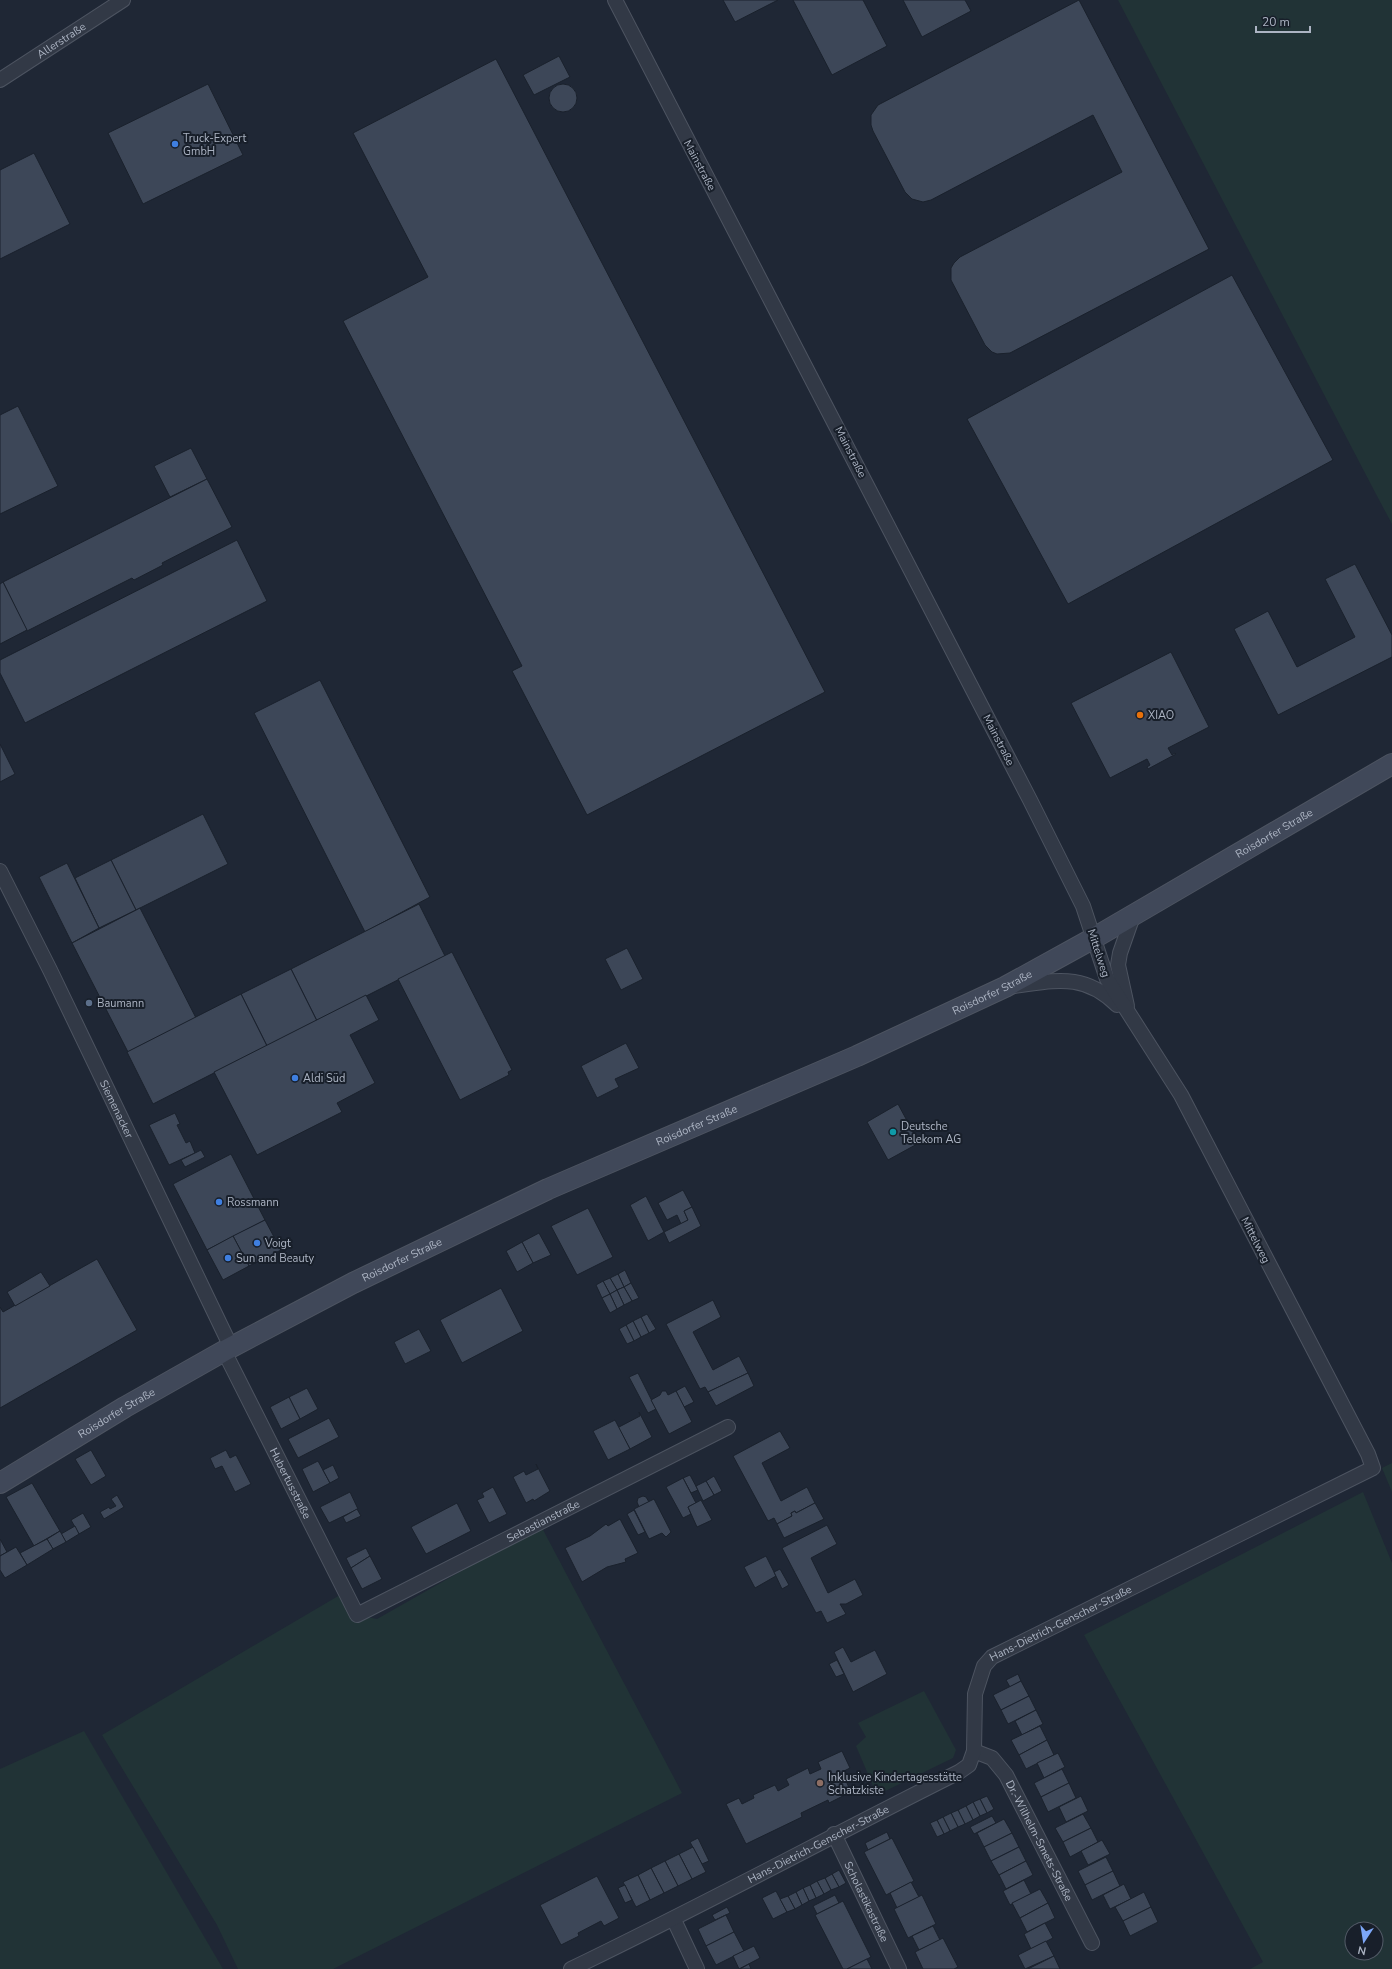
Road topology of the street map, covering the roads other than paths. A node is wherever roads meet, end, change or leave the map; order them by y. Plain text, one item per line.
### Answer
1 (123, 0) edge
2 (615, 0) edge
3 (0, 80) edge
4 (1392, 764) edge
5 (0, 871) edge
6 (1083, 906) joint
7 (1134, 912) junction
8 (1094, 938) junction
9 (1005, 987) junction
10 (1130, 1018) junction
11 (227, 1349) junction
12 (728, 1427) dead end
13 (1373, 1468) joint
14 (0, 1483) edge
15 (357, 1615) joint
16 (974, 1751) junction
17 (834, 1834) junction
18 (674, 1920) junction
19 (1092, 1943) dead end
20 (571, 1969) edge
21 (697, 1969) edge
22 (899, 1969) edge

1 - 3 street, Allerstraße
2 - 6 street, Mainstraße
4 - 7 main road, Roisdorfer Straße
5 - 11 street, Siemenacker
6 - 8 street, Mittelweg
7 - 8 main road, Roisdorfer Straße
7 - 10 street, Mittelweg
8 - 9 main road, Roisdorfer Straße
8 - 10 street, Mittelweg
9 - 10 street, Mittelweg
9 - 11 main road, Roisdorfer Straße
10 - 13 street, Mittelweg
11 - 14 main road, Roisdorfer Straße
11 - 15 street, Hubertusstraße
12 - 15 street, Sebastianstraße
13 - 16 street, Hans-Dietrich-Genscher-Straße
16 - 17 street, Hans-Dietrich-Genscher-Straße
16 - 19 street, Dr.-Wilhelm-Smets-Straße
17 - 18 street, Hans-Dietrich-Genscher-Straße
17 - 22 street, Scholastikastraße
18 - 20 street, Hans-Dietrich-Genscher-Straße
18 - 21 street

